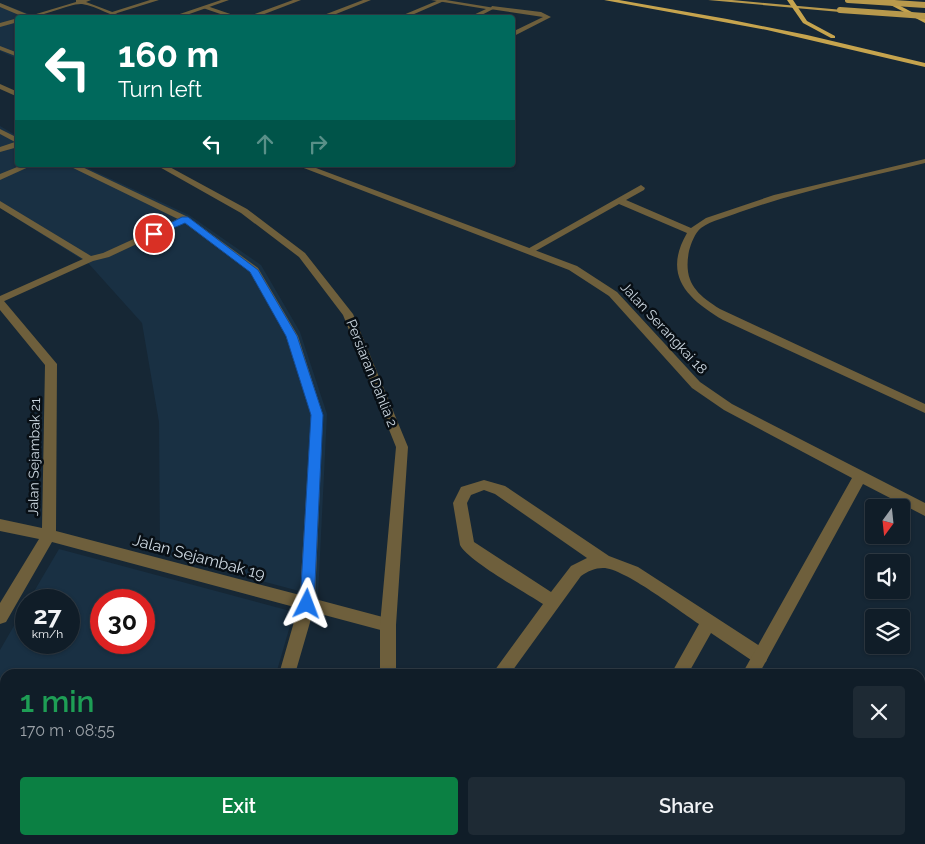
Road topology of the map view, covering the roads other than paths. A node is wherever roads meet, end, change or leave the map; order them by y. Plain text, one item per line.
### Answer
1 (95, 0) edge
2 (156, 0) edge
3 (226, 0) edge
4 (298, 0) edge
5 (368, 0) edge
6 (434, 0) edge
7 (607, 0) edge
8 (710, 0) edge
9 (848, 0) edge
10 (884, 0) edge
11 (910, 0) edge
12 (78, 1) edge
13 (441, 1) edge
14 (88, 2) edge
15 (792, 3) edge
16 (0, 5) edge
17 (205, 6) junction
18 (925, 6) edge
19 (492, 8) junction
20 (112, 13) junction
21 (24, 15) edge
22 (35, 15) edge
23 (48, 15) edge
24 (117, 15) edge
25 (180, 15) edge
26 (230, 15) edge
27 (256, 15) edge
28 (328, 15) edge
29 (407, 15) edge
30 (477, 15) edge
31 (925, 16) edge
32 (925, 21) edge
33 (15, 23) edge
34 (0, 27) edge
35 (515, 34) edge
36 (0, 48) edge
37 (869, 50) junction
38 (15, 54) edge
39 (925, 65) edge
40 (0, 86) edge
41 (15, 94) edge
42 (0, 131) edge
43 (15, 140) edge
44 (15, 143) edge
45 (0, 150) edge
46 (925, 161) edge
47 (24, 167) edge
48 (75, 167) edge
49 (164, 167) edge
50 (305, 167) edge
51 (0, 177) edge
52 (641, 188) dead end
53 (620, 200) junction
54 (0, 204) edge
55 (185, 219) junction
56 (692, 232) junction
57 (528, 251) junction
58 (90, 259) junction
59 (0, 301) edge
60 (925, 409) edge
61 (860, 476) junction
62 (925, 510) edge
63 (0, 525) edge
64 (49, 535) junction
65 (604, 561) junction
66 (553, 602) junction
67 (307, 604) junction
68 (0, 617) edge
69 (709, 622) junction
70 (388, 625) junction
71 (760, 656) junction
72 (288, 669) edge
73 (388, 669) edge
74 (504, 669) edge
75 (682, 669) edge
76 (753, 669) edge

1 - 14 street
2 - 20 street
3 - 17 street
4 - 27 street
5 - 28 street
6 - 13 street
7 - 37 highway
8 - 15 main road
9 - 18 main road, bridge
10 - 32 highway
11 - 18 highway
12 - 14 street
12 - 22 street
13 - 19 street
13 - 29 street
14 - 20 street
14 - 23 street
15 - 31 main road, bridge
15 - 37 highway
16 - 21 street
17 - 25 street
17 - 26 street
19 - 30 street
19 - 35 street
20 - 24 street
33 - 34 street
36 - 38 street
37 - 39 highway
40 - 41 street
42 - 43 street
44 - 45 street
46 - 56 street
47 - 51 street
48 - 55 street
49 - 70 street, Persiaran Dahlia 2
50 - 57 street, Jalan Serangkai 18
52 - 53 street
53 - 56 street
53 - 57 street
54 - 58 street
55 - 58 street
55 - 67 street
56 - 60 street
57 - 61 street, Jalan Serangkai 18
58 - 59 street
59 - 64 street, Jalan Sejambak 21
61 - 62 street, Jalan Serangkai 18
61 - 71 street
63 - 64 street, Jalan Sejambak 19
64 - 67 street, Jalan Sejambak 19
64 - 68 street, Jalan Sejambak 21
65 - 66 street
65 - 66 street
65 - 69 street
66 - 74 street
67 - 70 street, Jalan Sejambak 19
67 - 72 street
69 - 71 street
69 - 75 street
70 - 73 street, Persiaran Dahlia 2
71 - 76 street

